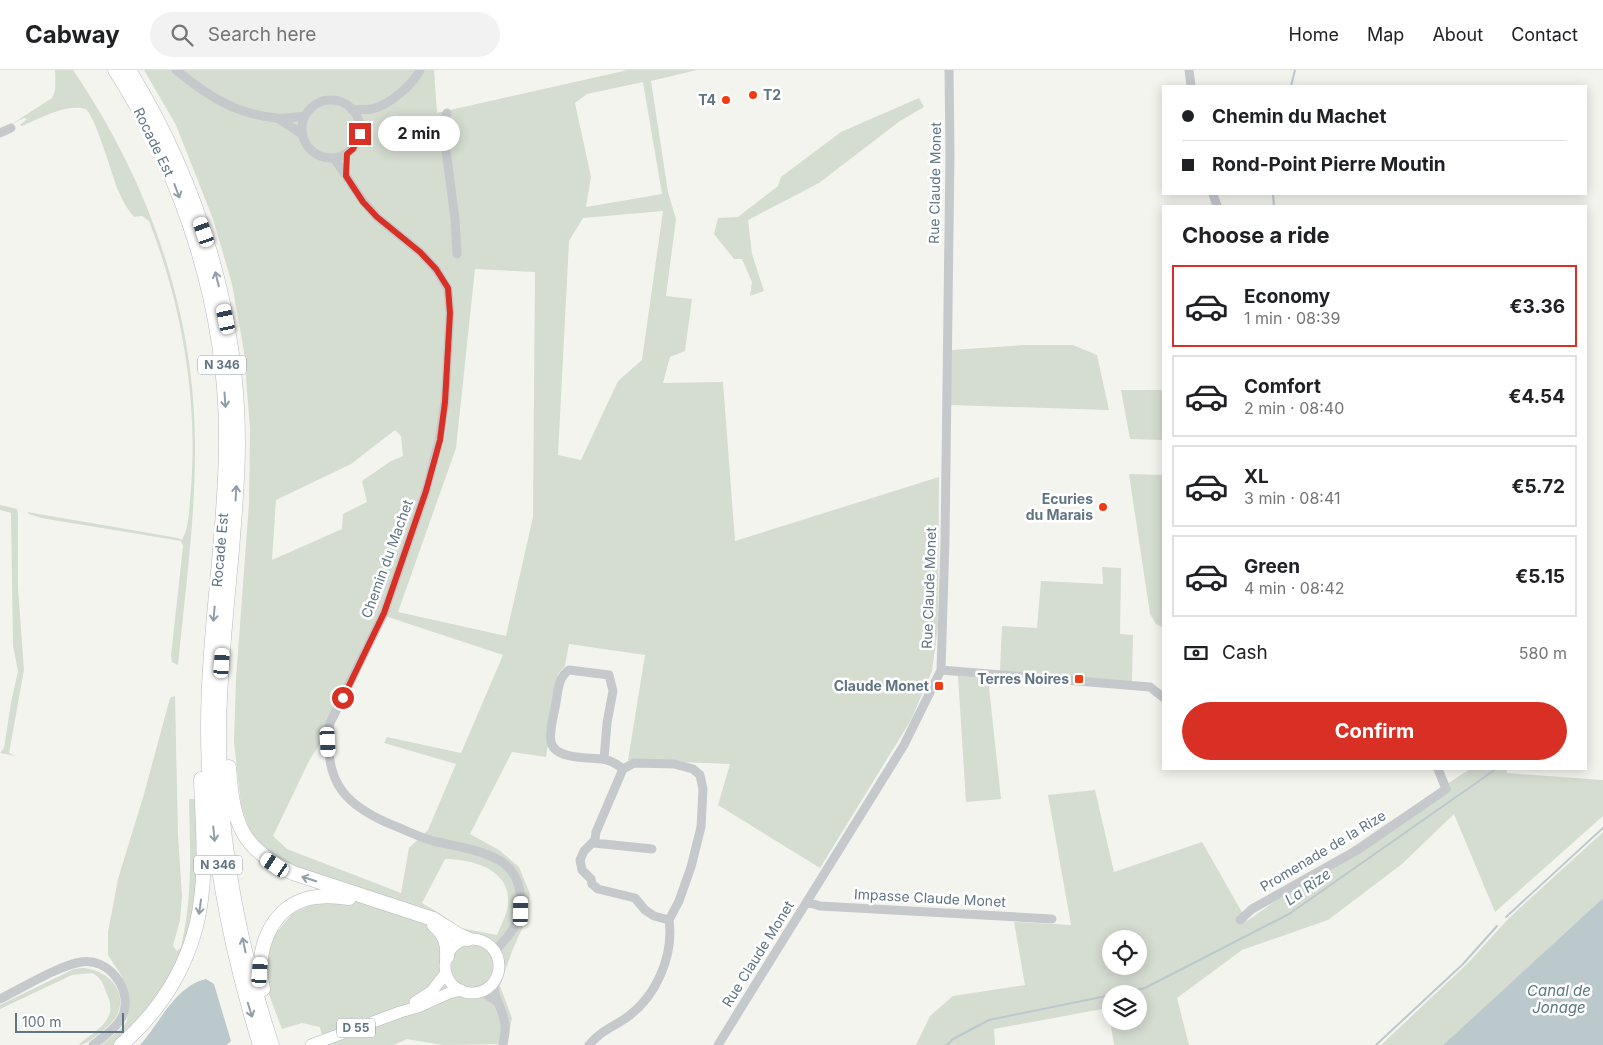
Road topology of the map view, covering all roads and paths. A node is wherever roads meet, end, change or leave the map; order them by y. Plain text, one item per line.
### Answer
1 (115, 70) edge
2 (129, 70) edge
3 (176, 70) edge
4 (420, 70) edge
5 (949, 70) edge
6 (1189, 70) edge
7 (1191, 85) edge
8 (373, 109) junction
9 (352, 110) junction
10 (447, 113) dead end
11 (305, 116) junction
12 (279, 119) junction
13 (360, 126) junction
14 (12, 128) dead end
15 (0, 133) edge
16 (302, 134) junction
17 (347, 154) junction
18 (334, 158) junction
19 (346, 176) junction
20 (457, 254) dead end
21 (941, 670) junction
22 (215, 680) junction
23 (1162, 696) edge
24 (604, 759) junction
25 (623, 769) junction
26 (1438, 770) edge
27 (594, 843) junction
28 (652, 849) dead end
29 (807, 902) junction
30 (1052, 919) dead end
31 (669, 920) junction
32 (1240, 920) dead end
33 (468, 939) junction
34 (495, 951) junction
35 (447, 957) junction
36 (446, 973) junction
37 (494, 982) junction
38 (461, 990) junction
39 (481, 991) junction
40 (0, 999) edge
41 (496, 1001) junction
42 (400, 1012) junction
43 (266, 1026) junction
44 (93, 1045) edge
45 (121, 1045) edge
46 (260, 1045) edge
47 (272, 1045) edge
48 (311, 1045) edge
49 (504, 1045) edge
50 (589, 1045) edge
51 (718, 1045) edge

1 -> 22 highway, Rocade Est / N 346
22 -> 2 highway, Rocade Est / N 346
3 - 12 street
4 - 8 street
5 - 21 street, Rue Claude Monet
6 - 7 street
8 - 9 street
8 - 13 street
9 - 11 street
9 - 13 street
10 - 20 street
11 - 12 street
11 - 16 street
12 - 16 street
13 - 17 street
14 - 15 street
16 - 18 street
17 - 18 street
17 - 19 street
18 - 19 street, Chemin du Machet
19 - 34 street, Chemin du Machet
21 - 23 street
21 - 29 street, Rue Claude Monet
33 -> 22 highway
43 -> 22 highway, Rocade Est / N 346
22 -> 45 highway
22 -> 46 highway, Rocade Est / N 346
24 - 24 street
24 - 25 street
25 - 27 street
25 - 31 street
26 - 32 street, Promenade de la Rize
27 - 28 street
27 - 31 street
29 - 30 street, Impasse Claude Monet
29 - 51 street, Rue Claude Monet
31 - 50 street
33 - 34 main road
33 - 35 main road
34 - 37 main road
35 - 36 main road
35 - 43 highway
36 - 38 main road
36 - 42 main road, D 55
37 - 39 main road
37 - 41 street
38 - 39 main road
38 - 42 main road, D 55
39 - 41 street
40 - 44 street
41 - 49 street
42 - 48 main road, D 55
43 - 47 highway, Rocade Est / N 346

